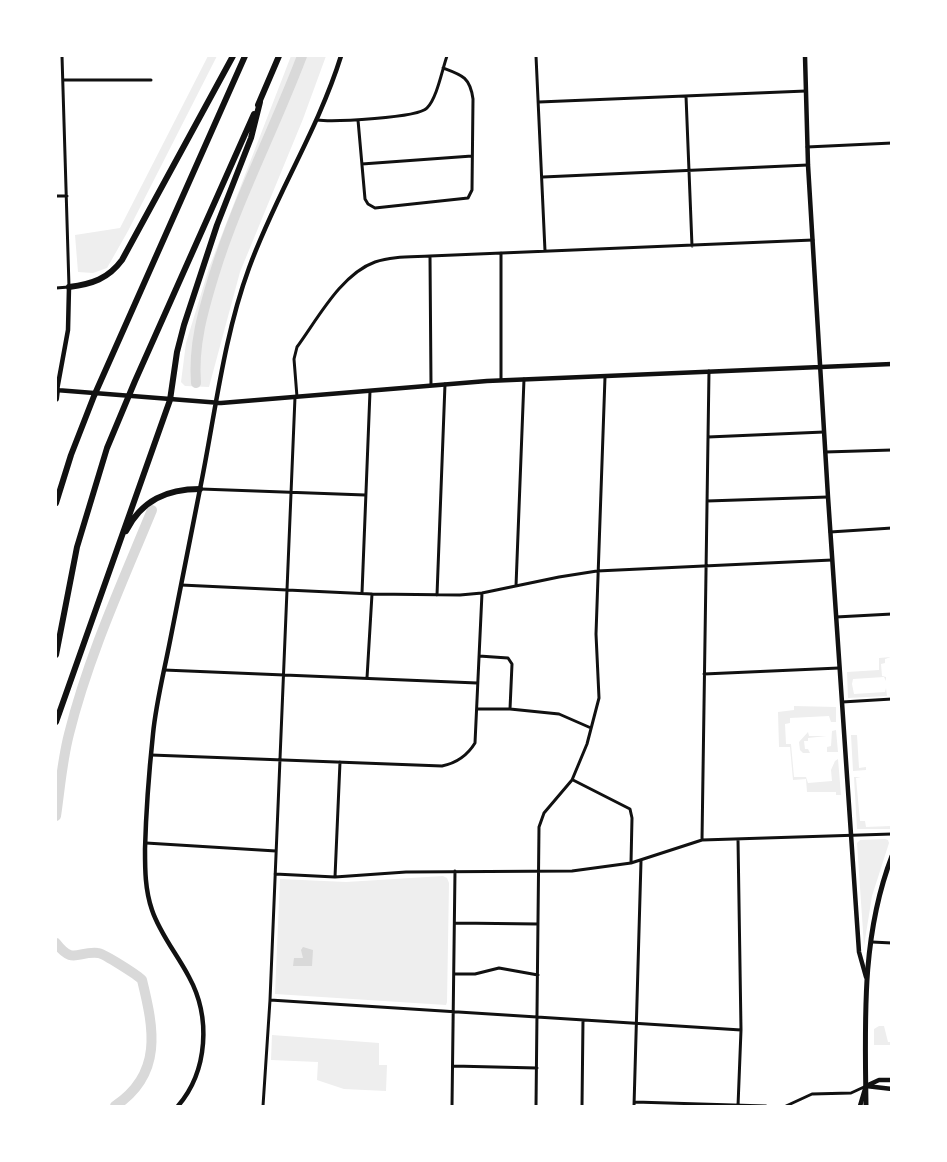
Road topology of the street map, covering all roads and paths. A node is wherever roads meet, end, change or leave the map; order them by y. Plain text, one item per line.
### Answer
1 (62, 56) edge
2 (233, 56) edge
3 (245, 56) edge
4 (279, 56) edge
5 (341, 56) edge
6 (447, 56) edge
7 (536, 56) edge
8 (806, 56) edge
9 (442, 68) junction
10 (63, 80) junction
11 (151, 80) dead end
12 (806, 91) junction
13 (686, 96) junction
14 (260, 102) junction
15 (539, 102) junction
16 (316, 120) junction
17 (358, 120) junction
18 (891, 143) edge
19 (807, 147) junction
20 (472, 156) junction
21 (362, 164) junction
22 (808, 165) junction
23 (689, 171) junction
24 (543, 177) junction
25 (56, 196) edge
26 (67, 196) junction
27 (813, 240) junction
28 (692, 246) junction
29 (545, 251) junction
30 (501, 253) junction
31 (430, 256) junction
32 (69, 287) junction
33 (56, 288) edge
34 (891, 364) edge
35 (821, 367) junction
36 (709, 371) junction
37 (605, 375) junction
38 (524, 379) junction
39 (501, 380) junction
40 (445, 384) junction
41 (431, 385) junction
42 (56, 390) edge
43 (370, 391) junction
44 (296, 397) junction
45 (56, 399) edge
46 (170, 400) junction
47 (217, 403) junction
48 (824, 432) junction
49 (708, 437) junction
50 (891, 450) edge
51 (825, 452) junction
52 (200, 489) junction
53 (290, 492) junction
54 (364, 495) junction
55 (828, 497) junction
56 (706, 501) junction
57 (56, 503) edge
58 (891, 528) edge
59 (830, 532) junction
60 (113, 559) junction
61 (832, 560) junction
62 (705, 565) junction
63 (597, 571) junction
64 (181, 585) junction
65 (516, 586) junction
66 (287, 590) junction
67 (362, 593) junction
68 (482, 593) junction
69 (372, 594) junction
70 (437, 596) junction
71 (891, 614) edge
72 (836, 618) junction
73 (56, 655) edge
74 (479, 656) junction
75 (839, 668) junction
76 (164, 670) junction
77 (704, 674) junction
78 (283, 675) junction
79 (367, 678) junction
80 (477, 682) junction
81 (891, 699) edge
82 (842, 702) junction
83 (477, 709) junction
84 (510, 709) junction
85 (56, 722) edge
86 (591, 728) junction
87 (151, 755) junction
88 (280, 760) junction
89 (340, 762) junction
90 (573, 780) junction
91 (891, 834) edge
92 (851, 835) junction
93 (738, 839) junction
94 (702, 840) junction
95 (145, 843) junction
96 (276, 851) junction
97 (891, 856) edge
98 (640, 861) junction
99 (631, 863) junction
100 (455, 871) junction
101 (539, 872) junction
102 (275, 874) junction
103 (335, 877) junction
104 (454, 923) junction
105 (538, 924) junction
106 (870, 942) junction
107 (891, 943) edge
108 (454, 974) junction
109 (538, 975) junction
110 (867, 979) junction
111 (270, 1000) junction
112 (454, 1012) junction
113 (537, 1017) junction
114 (583, 1020) junction
115 (635, 1022) junction
116 (741, 1030) junction
117 (453, 1066) junction
118 (537, 1068) junction
119 (891, 1080) edge
120 (866, 1086) junction
121 (891, 1089) edge
122 (634, 1104) edge
123 (738, 1106) edge
124 (178, 1107) edge
125 (263, 1107) edge
126 (452, 1107) edge
127 (536, 1107) edge
128 (582, 1107) edge
129 (766, 1107) edge
130 (786, 1107) edge
131 (860, 1107) edge
132 (866, 1107) edge

1 - 10 street
2 - 32 highway
3 - 57 highway
4 - 14 highway
5 - 16 main road
6 - 9 street
7 - 15 street
8 - 12 main road
9 - 17 street
9 - 20 street
10 - 11 street
10 - 26 street
12 - 13 street
12 - 19 main road
13 - 15 street
13 - 23 street
14 - 46 highway
14 - 73 highway
15 - 24 street
16 - 17 street
16 - 47 main road
17 - 21 street
18 - 19 street
19 - 22 main road
20 - 21 street
20 - 21 street
22 - 23 street
22 - 27 main road
23 - 24 street
23 - 28 street
24 - 29 street
25 - 26 street
26 - 32 street
27 - 28 street
27 - 35 main road
28 - 29 street
29 - 30 street
30 - 31 street
30 - 39 street
31 - 41 street
31 - 44 street
32 - 33 street
32 - 42 main road
34 - 35 main road
35 - 36 main road
35 - 48 main road
36 - 37 main road
36 - 49 street
37 - 38 main road
37 - 63 street
38 - 39 main road
38 - 65 street
39 - 40 main road
40 - 41 main road
40 - 70 street
41 - 43 main road
42 - 45 highway
42 - 46 main road
43 - 44 main road
43 - 54 street
44 - 47 main road
44 - 53 street
46 - 47 main road
46 - 60 highway
47 - 52 main road
48 - 49 street
48 - 51 main road
49 - 56 street
50 - 51 street
51 - 55 main road
52 - 53 street
52 - 60 highway
52 - 64 main road
53 - 54 street
53 - 66 street
54 - 67 street
55 - 56 street
55 - 59 main road
56 - 62 street
58 - 59 street
59 - 61 main road
60 - 85 highway
61 - 62 street
61 - 72 main road
62 - 63 street
62 - 77 street
63 - 65 street
63 - 86 street
64 - 66 street
64 - 76 main road
65 - 68 street
66 - 67 street
66 - 78 street
67 - 69 street
68 - 70 street
68 - 74 street
69 - 70 street
69 - 79 street
71 - 72 street
72 - 75 main road
74 - 80 street
74 - 84 street
75 - 77 street
75 - 82 main road
76 - 78 street
76 - 87 main road
77 - 94 street
78 - 79 street
78 - 88 street
79 - 80 street
80 - 83 street
81 - 82 street
82 - 92 main road
83 - 84 street
83 - 89 street
84 - 86 street
86 - 90 street
87 - 88 street
87 - 95 main road
88 - 89 street
88 - 96 street
89 - 103 street
90 - 99 street
90 - 101 street
91 - 92 street
92 - 93 street
92 - 110 main road
93 - 94 street
93 - 116 street
94 - 98 street
95 - 96 street
95 - 124 main road
96 - 102 street
97 - 106 main road
98 - 99 street
98 - 115 street
99 - 101 street
100 - 101 street
100 - 103 street
100 - 104 street
101 - 105 street
102 - 103 street
102 - 111 street
104 - 105 street
104 - 108 street
105 - 109 street
106 - 107 street
106 - 110 main road
108 - 109 street
108 - 112 street
109 - 113 street
110 - 120 main road
111 - 112 street
111 - 125 street
112 - 113 street
112 - 117 street
113 - 114 street
113 - 118 street
114 - 115 street
114 - 128 street
115 - 116 street
115 - 122 street
116 - 123 street
117 - 118 street
117 - 126 street
118 - 127 street
119 - 120 main road
120 - 121 main road
120 - 130 street
120 - 131 main road
120 - 132 main road
122 - 123 street
123 - 129 street

